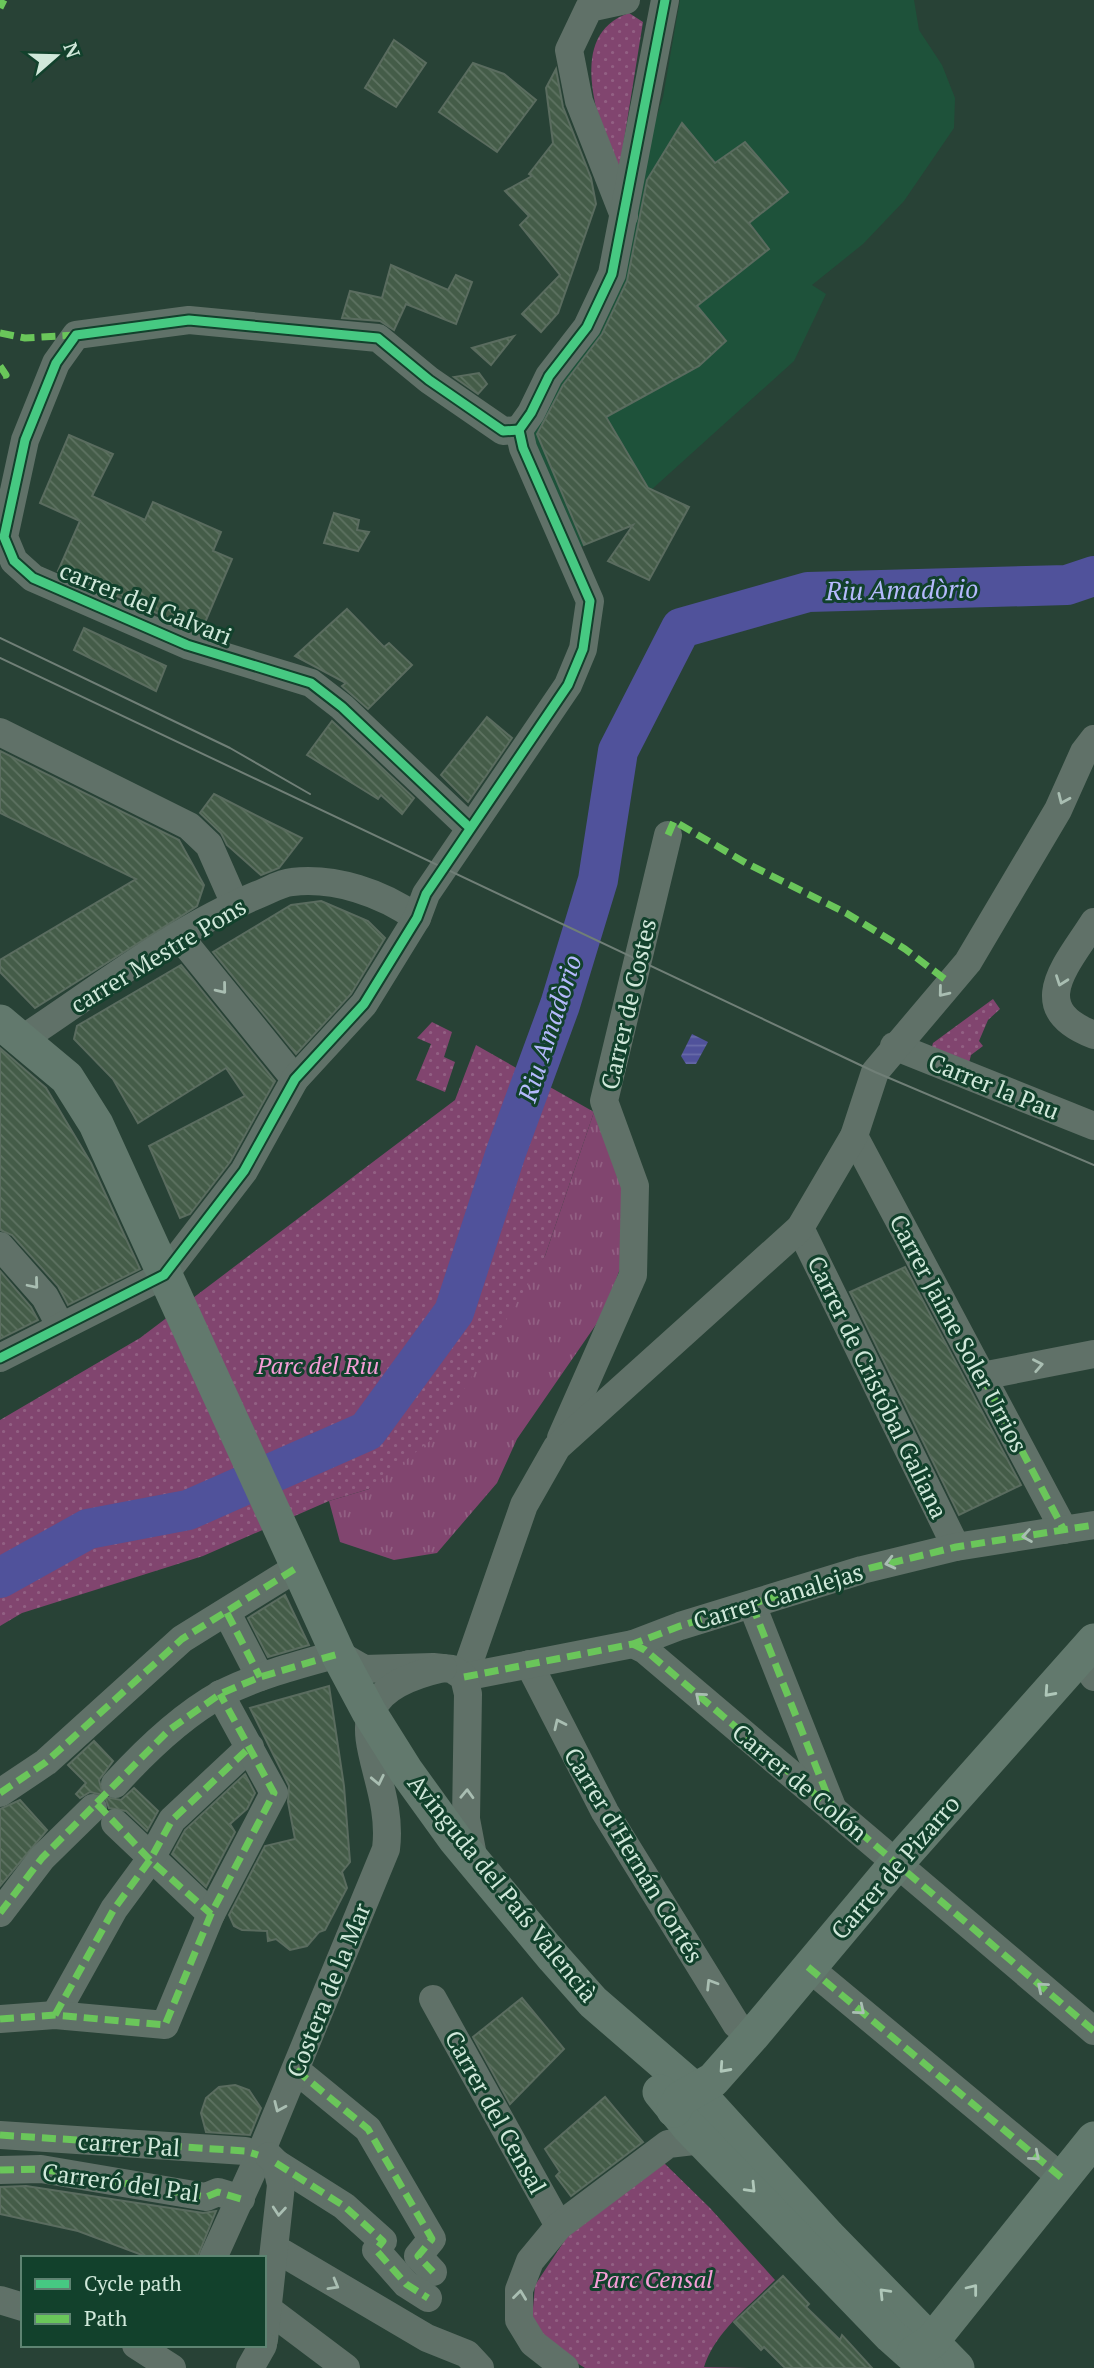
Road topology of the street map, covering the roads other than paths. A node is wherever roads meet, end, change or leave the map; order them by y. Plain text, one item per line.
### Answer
1 (626, 0) edge
2 (665, 0) edge
3 (584, 4) edge
4 (624, 218) junction
5 (519, 430) junction
6 (0, 732) edge
7 (1094, 739) edge
8 (470, 828) junction
9 (668, 835) dead end
10 (235, 904) junction
11 (417, 918) junction
12 (1094, 922) edge
13 (179, 936) junction
14 (11, 1031) edge
15 (1094, 1035) edge
16 (894, 1046) junction
17 (295, 1079) junction
18 (1094, 1126) edge
19 (854, 1136) junction
20 (800, 1228) junction
21 (0, 1246) edge
22 (164, 1275) junction
23 (61, 1327) junction
24 (1094, 1354) edge
25 (0, 1358) edge
26 (982, 1376) junction
27 (556, 1447) junction
28 (1094, 1525) edge
29 (1063, 1530) junction
30 (956, 1547) junction
31 (295, 1562) junction
32 (752, 1605) junction
33 (227, 1613) junction
34 (633, 1644) junction
35 (338, 1654) junction
36 (1089, 1658) edge
37 (529, 1664) junction
38 (454, 1673) junction
39 (260, 1677) junction
40 (220, 1694) junction
41 (369, 1712) junction
42 (250, 1747) junction
43 (115, 1784) dead end
44 (0, 1793) edge
45 (834, 1811) junction
46 (150, 1860) junction
47 (474, 1861) junction
48 (896, 1864) junction
49 (0, 1913) edge
50 (211, 1914) junction
51 (808, 1967) junction
52 (433, 1998) dead end
53 (55, 2015) junction
54 (0, 2018) edge
55 (1094, 2031) edge
56 (752, 2036) junction
57 (296, 2070) junction
58 (685, 2101) junction
59 (0, 2135) edge
60 (1094, 2139) edge
61 (702, 2140) junction
62 (668, 2144) junction
63 (265, 2156) junction
64 (0, 2170) edge
65 (1062, 2178) junction
66 (240, 2199) junction
67 (559, 2226) junction
68 (276, 2249) junction
69 (214, 2256) edge
70 (0, 2300) edge
71 (21, 2307) edge
72 (269, 2309) junction
73 (266, 2328) edge
74 (262, 2347) edge
75 (923, 2355) edge
76 (250, 2368) edge
77 (346, 2368) edge
78 (480, 2368) edge
79 (565, 2368) edge
80 (957, 2368) edge

1 - 3 street
2 - 4 street
3 - 4 street
4 - 5 street
5 - 8 street
5 - 8 street, carrer del Calvari
6 - 10 street
7 -> 16 street
8 - 11 street
9 - 27 street, Carrer de Costes
10 - 11 street, carrer Mestre Pons
10 - 13 street, carrer Mestre Pons
11 - 17 street
12 -> 15 street
13 - 14 street, carrer Mestre Pons
13 -> 17 street
14 - 22 main road, Avinguda del País Valencià
16 - 18 street, Carrer la Pau
16 - 19 street
17 - 22 street
19 - 20 street
19 - 26 street, Carrer Jaime Soler Urrios
20 - 27 street
20 - 30 street, Carrer de Cristóbal Galiana
21 -> 23 street
22 - 23 street
22 - 31 main road, Avinguda del País Valencià
23 - 25 street
26 -> 24 street
26 - 29 street, Carrer Jaime Soler Urrios
27 - 38 street
28 - 29 street, Carrer Canalejas
29 -> 30 street, Carrer Canalejas
30 -> 32 street, Carrer Canalejas
31 - 33 street
31 - 35 main road, Avinguda del País Valencià
32 - 34 street, Carrer Canalejas
32 - 45 street
33 - 39 street
33 - 44 street
34 - 37 street, Carrer Canalejas
45 -> 34 street, Carrer de Colón
35 - 38 street
35 - 39 street
35 - 41 main road, Avinguda del País Valencià
36 -> 48 main road, Carrer de Pizarro
37 - 38 street, Carrer Canalejas
56 -> 37 street, Carrer d'Hernán Cortés
38 - 41 street
47 -> 38 street
39 - 40 street
40 - 42 street
40 - 43 street
41 - 47 main road, Avinguda del País Valencià
41 -> 57 street, Costera de la Mar
42 - 46 street
42 - 50 street
45 - 48 street, Carrer de Colón
46 - 49 street
46 - 50 street
46 - 53 street
47 - 58 main road, Avinguda del País Valencià
48 - 51 main road, Carrer de Pizarro
55 -> 48 street, Carrer de Colón
50 - 53 street
51 - 56 main road, Carrer de Pizarro
51 -> 65 street
52 - 67 street, Carrer del Censal
53 - 54 street
56 -> 58 main road, Carrer de Pizarro
57 -> 63 street, Costera de la Mar
57 - 63 street
58 - 61 main road
58 - 62 street
75 -> 58 main road, Avinguda del País Valencià
59 - 63 street, carrer Pal
60 - 65 main road
61 - 62 street
61 -> 75 main road
62 - 67 street
63 - 66 street, Costera de la Mar
63 -> 68 street
64 - 66 street, Carreró del Pal
75 -> 65 main road
66 - 69 street, Costera de la Mar
79 -> 67 street
68 - 72 street
68 -> 78 street
70 - 71 street
72 - 73 street
72 - 77 street
74 - 76 street
75 - 80 main road, Avinguda del País Valencià

